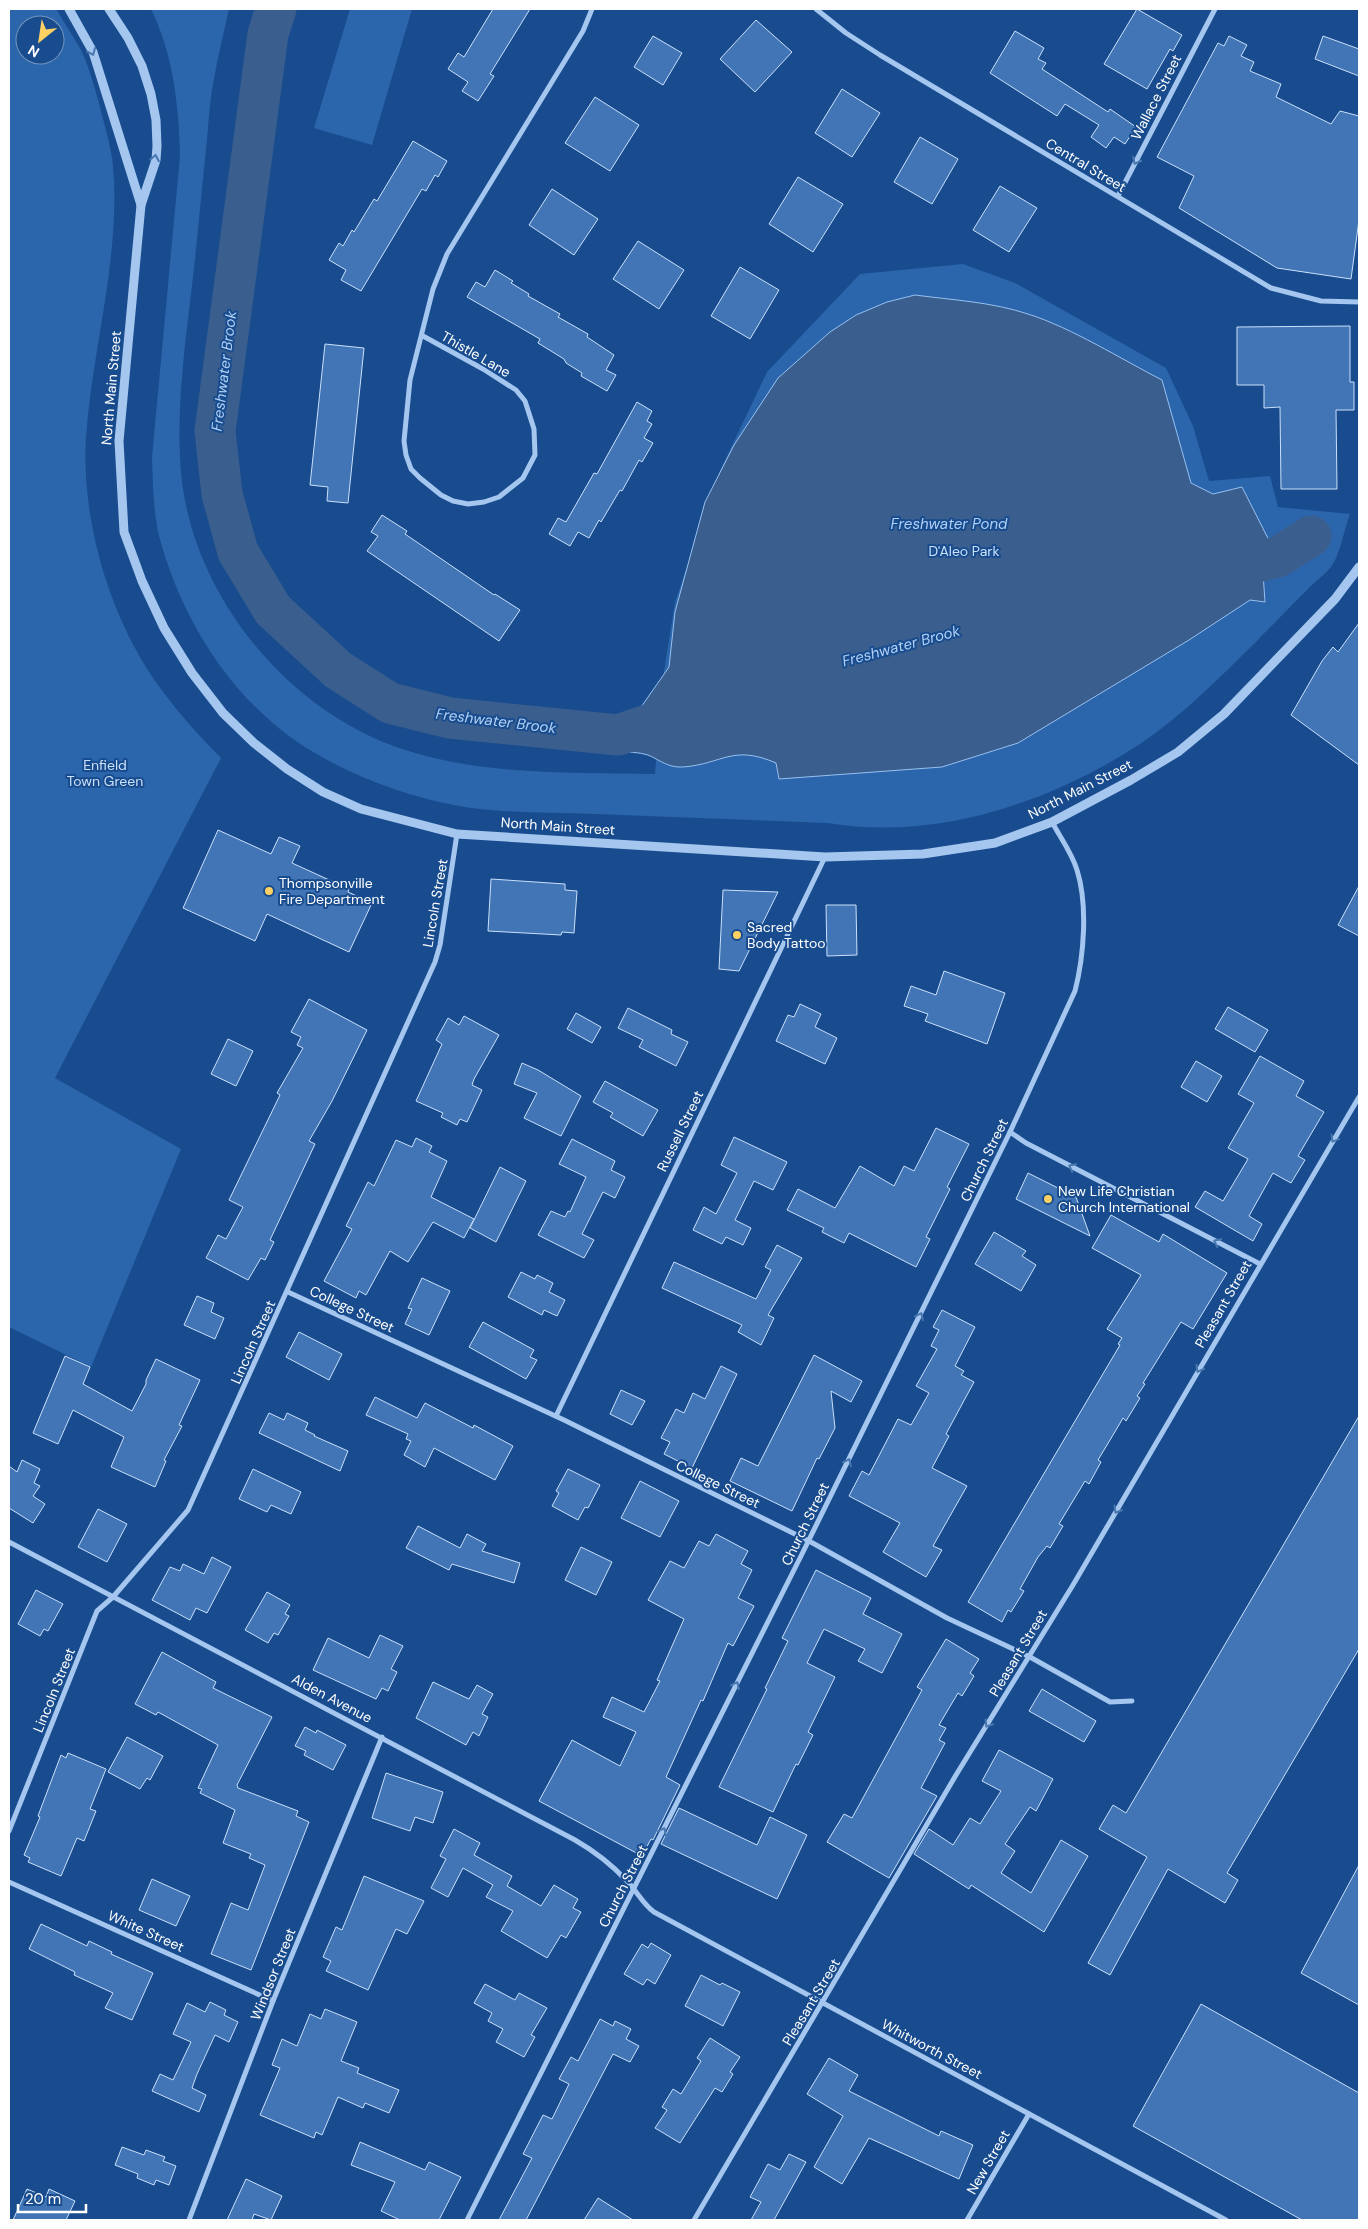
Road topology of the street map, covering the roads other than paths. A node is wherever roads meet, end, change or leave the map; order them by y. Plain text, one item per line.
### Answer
1 (69, 9) edge
2 (109, 9) edge
3 (592, 9) edge
4 (816, 9) edge
5 (1215, 9) edge
6 (1118, 196) junction
7 (141, 205) junction
8 (1359, 302) edge
9 (423, 336) junction
10 (1359, 567) edge
11 (1052, 822) junction
12 (457, 834) junction
13 (825, 857) junction
14 (1359, 1097) edge
15 (1010, 1132) junction
16 (1260, 1264) junction
17 (288, 1292) junction
18 (556, 1416) junction
19 (808, 1541) junction
20 (9, 1542) edge
21 (113, 1597) junction
22 (1030, 1657) junction
23 (1132, 1701) dead end
24 (382, 1737) junction
25 (9, 1830) edge
26 (9, 1882) edge
27 (634, 1890) junction
28 (274, 2001) junction
29 (824, 2003) junction
30 (1029, 2114) junction
31 (1216, 2218) edge
32 (189, 2220) edge
33 (467, 2220) edge
34 (694, 2220) edge
35 (967, 2220) edge
36 (1226, 2220) edge

1 -> 7 street, North Main Street
7 -> 2 street, North Main Street
3 - 9 street, Thistle Lane
4 - 6 street, Central Street
5 -> 6 street, Wallace Street
6 - 8 street, Central Street
7 - 12 street, North Main Street
9 - 9 street, Thistle Lane
10 - 11 street, North Main Street
11 - 13 street, North Main Street
11 - 15 street, Church Street
12 - 13 street, North Main Street
12 - 17 street, Lincoln Street
13 - 18 street, Russell Street
14 -> 16 street, Pleasant Street
16 -> 15 street
19 -> 15 street, Church Street
16 -> 22 street, Pleasant Street
17 - 18 street, College Street
17 - 21 street, Lincoln Street
18 - 19 street, College Street
19 - 22 street, College Street
27 -> 19 street, Church Street
20 - 21 street, Alden Avenue
21 - 24 street, Alden Avenue
21 - 25 street, Lincoln Street
22 - 23 street, College Street
22 -> 29 street, Pleasant Street
24 - 27 street, Alden Avenue
24 - 28 street, Windsor Street
26 - 28 street, White Street
27 - 29 street, Whitworth Street
27 - 33 street, Church Street
28 - 32 street, Windsor Street
29 - 30 street, Whitworth Street
29 - 34 street, Pleasant Street
30 - 31 street, Whitworth Street
30 - 35 street, New Street
31 - 36 street, Whitworth Street

